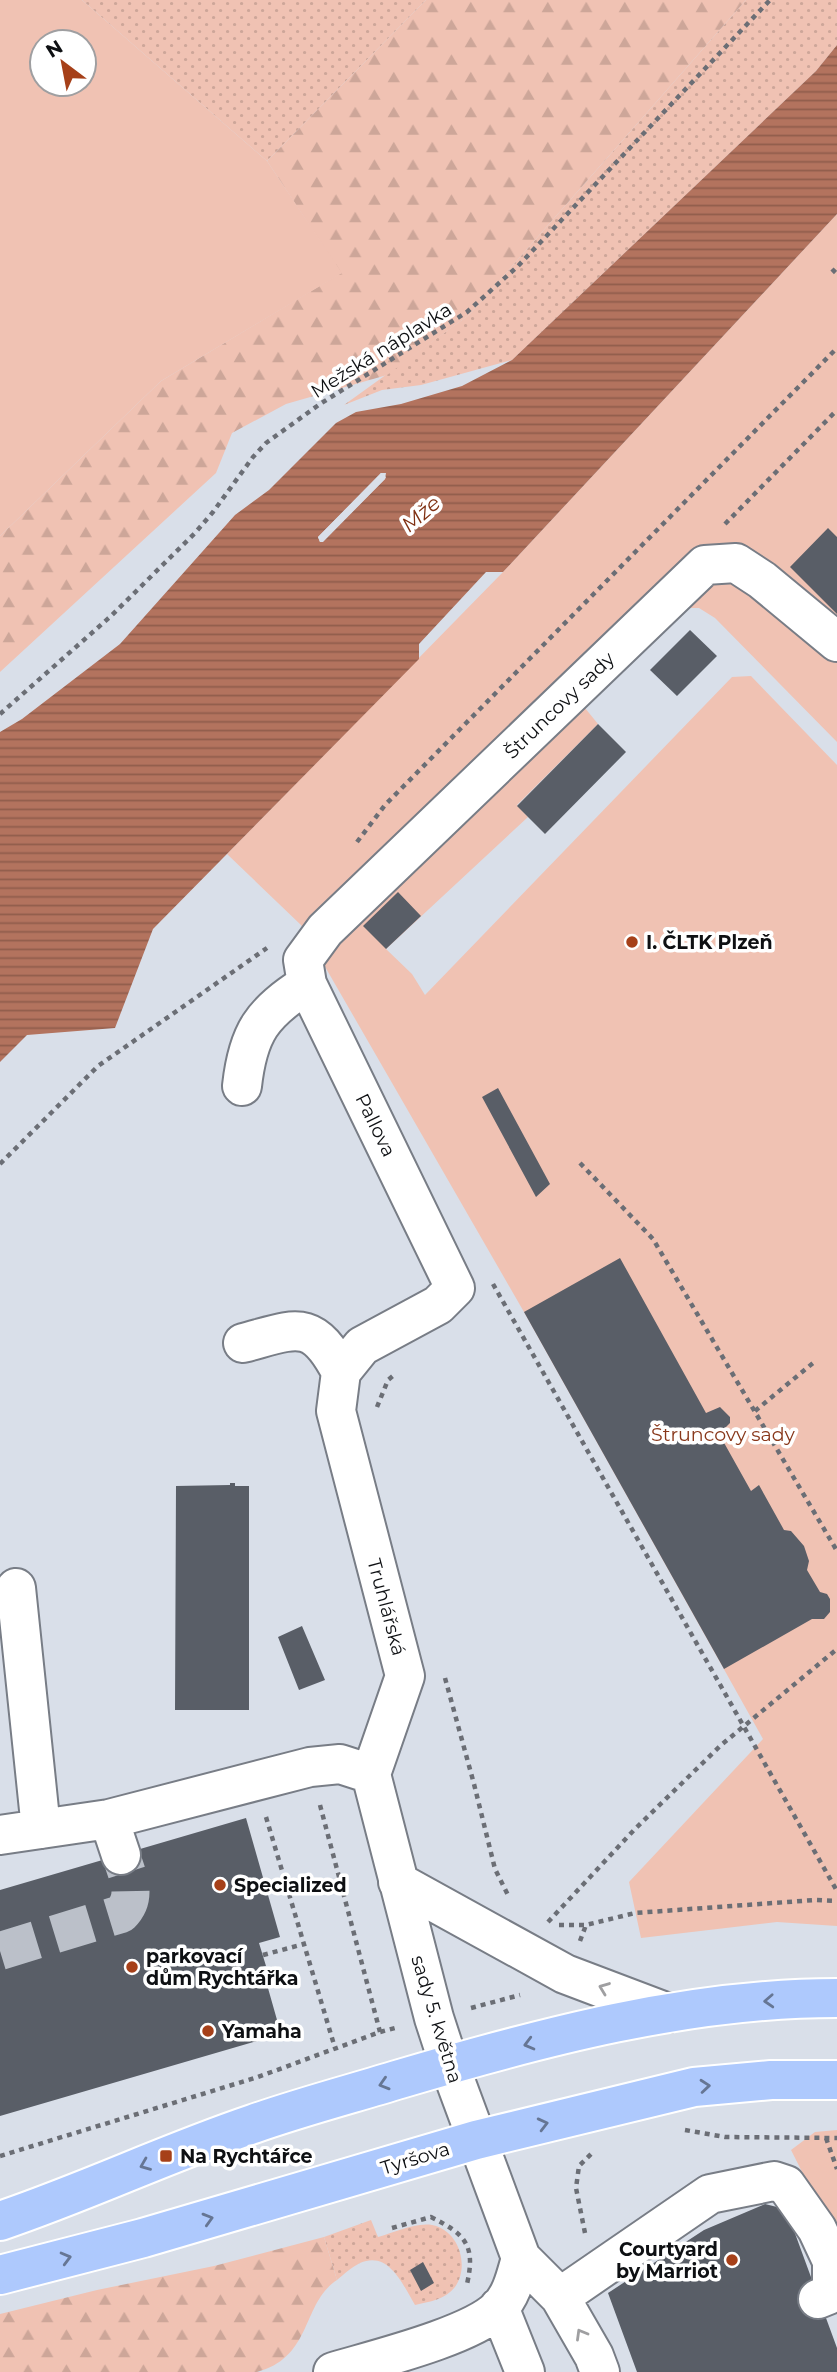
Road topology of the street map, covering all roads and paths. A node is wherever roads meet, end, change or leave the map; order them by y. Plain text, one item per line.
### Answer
1 (770, 0) edge
2 (837, 348) edge
3 (837, 410) edge
4 (723, 526) dead end
5 (837, 642) edge
6 (0, 714) edge
7 (354, 848) dead end
8 (296, 961) junction
9 (242, 1086) dead end
10 (580, 1163) dead end
11 (0, 1164) edge
12 (473, 1283) junction
13 (243, 1343) dead end
14 (813, 1363) dead end
15 (341, 1372) junction
16 (397, 1373) dead end
17 (376, 1409) dead end
18 (755, 1411) junction
19 (837, 1551) edge
20 (16, 1588) dead end
21 (837, 1649) edge
22 (443, 1671) dead end
23 (744, 1726) junction
24 (310, 1767) junction
25 (371, 1774) junction
26 (256, 1781) junction
27 (109, 1819) junction
28 (41, 1829) junction
29 (0, 1835) edge
30 (121, 1855) tunnel mouth
31 (398, 1882) junction
32 (837, 1891) edge
33 (514, 1907) dead end
34 (586, 1925) dead end
35 (304, 1944) junction
36 (263, 1955) dead end
37 (837, 1998) edge
38 (668, 2013) junction
39 (335, 2048) junction
40 (449, 2064) junction
41 (837, 2080) edge
42 (682, 2129) dead end
43 (826, 2138) junction
44 (837, 2138) edge
45 (477, 2140) junction
46 (596, 2148) dead end
47 (0, 2156) edge
48 (837, 2169) edge
49 (0, 2221) edge
50 (392, 2228) dead end
51 (521, 2259) junction
52 (594, 2274) junction
53 (0, 2275) edge
54 (465, 2292) dead end
55 (559, 2297) junction
56 (818, 2299) dead end
57 (499, 2308) junction
58 (333, 2372) edge
59 (525, 2372) edge
60 (600, 2372) edge

1 - 6 path, Mežská náplavka
2 - 7 path
3 - 4 path
5 - 8 street, Štruncovy sady
8 - 9 street, Štruncovy sady
8 - 11 path
8 - 12 street, Pallova
10 - 18 path
12 - 15 street
12 - 23 path
13 - 15 street
14 - 18 path
15 - 25 street, Truhlářská
16 - 17 path
18 - 19 path
20 - 28 street
21 - 23 path
22 - 33 path
23 - 32 path
23 - 34 path
24 - 25 street
24 - 26 street
24 - 39 path
25 - 31 street, sady 5. května
26 - 27 street
26 - 35 path
27 - 28 street
27 - 30 street
28 - 29 street
38 -> 31 street
31 - 40 street, sady 5. května
35 - 36 path
35 - 39 path
37 -> 38 main road
38 -> 40 main road
39 - 47 path
40 - 45 street, sady 5. května
40 -> 49 main road
45 -> 41 main road, Tyršova
42 - 43 path
43 - 44 path
43 - 48 path
45 - 51 street, sady 5. května
53 -> 45 main road, Tyršova
46 - 52 path
50 - 54 path
51 - 55 street, sady 5. května
51 - 57 street
52 - 55 street
52 - 56 street
60 -> 55 street, sady 5. května
57 - 58 street
57 - 59 street

